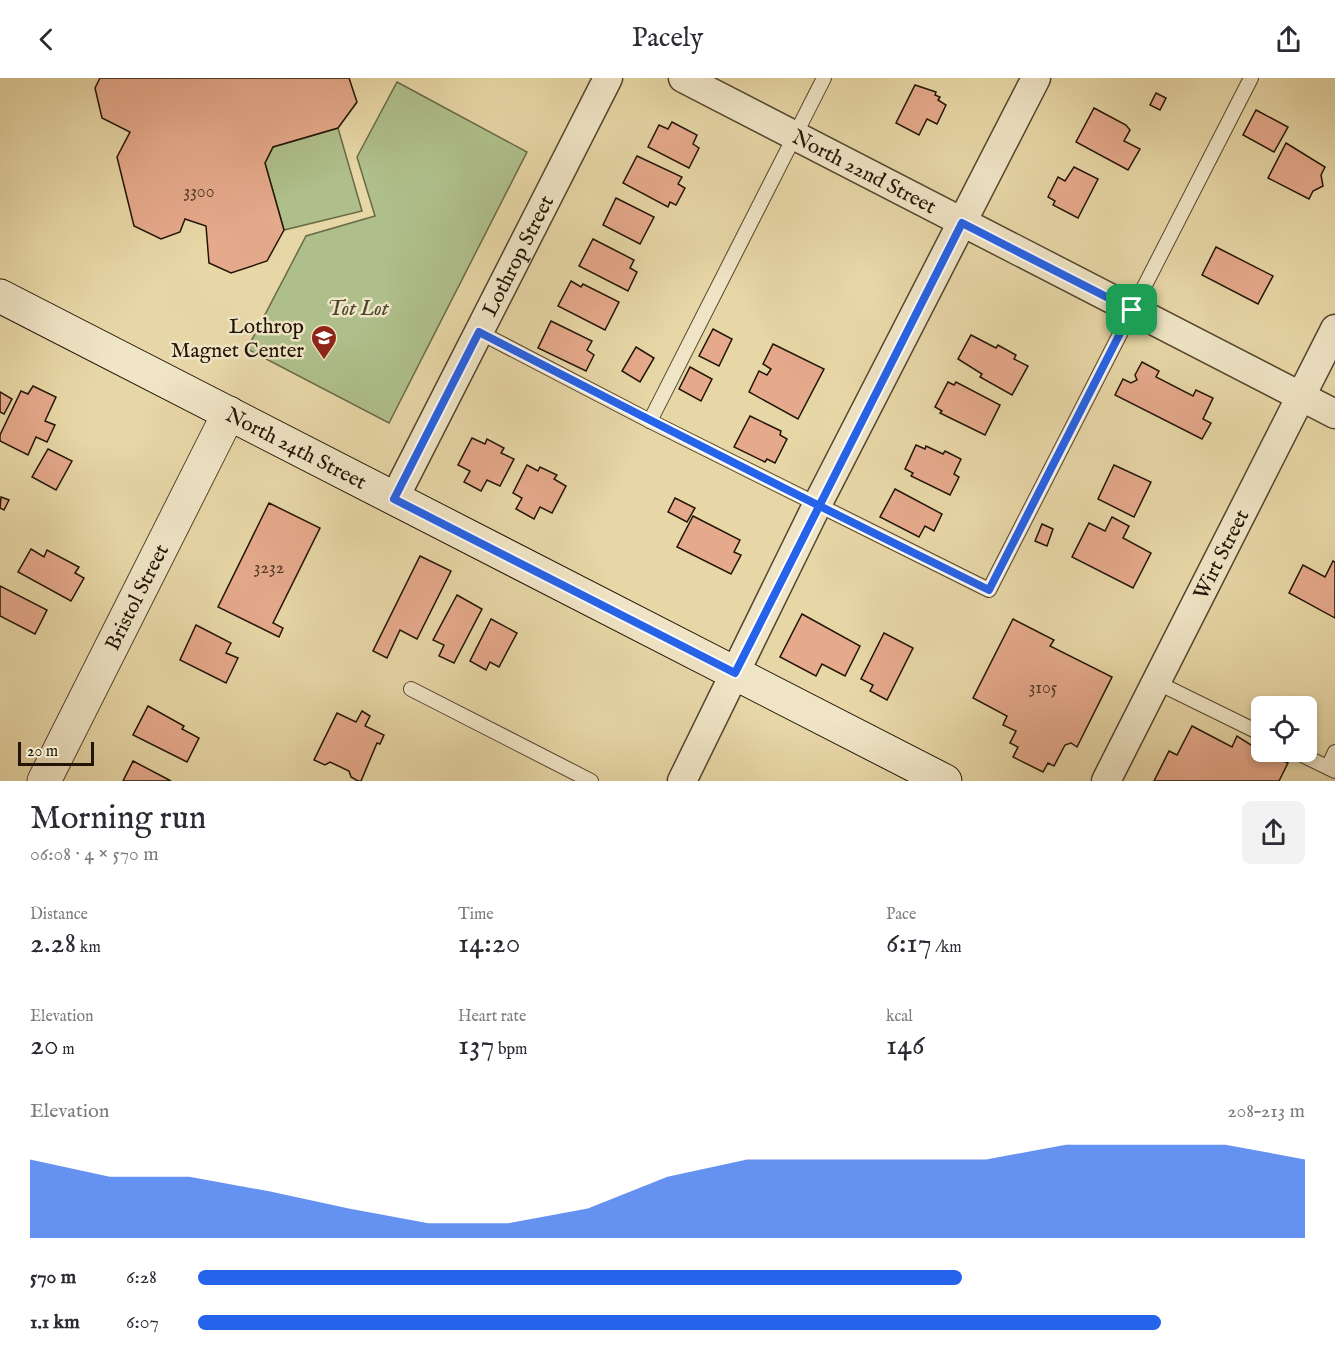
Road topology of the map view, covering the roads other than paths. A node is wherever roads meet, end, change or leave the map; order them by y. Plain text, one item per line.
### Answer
1 (608, 78) edge
2 (683, 78) edge
3 (824, 78) edge
4 (1036, 78) edge
5 (1251, 78) edge
6 (795, 136) junction
7 (962, 223) junction
8 (0, 296) edge
9 (1132, 310) junction
10 (1335, 329) edge
11 (479, 332) junction
12 (1301, 396) junction
13 (229, 413) junction
14 (1335, 414) edge
15 (650, 421) junction
16 (394, 499) junction
17 (818, 505) junction
18 (735, 673) junction
19 (1156, 682) junction
20 (411, 689) dead end
21 (1251, 729) edge
22 (1335, 753) edge
23 (1317, 762) edge
24 (1331, 769) edge
25 (44, 781) edge
26 (591, 781) edge
27 (682, 781) edge
28 (945, 781) edge
29 (1106, 781) edge

1 - 11 street, Lothrop Street
2 - 6 street, North 22nd Street
3 - 6 lane
4 - 7 street
5 - 9 lane
6 - 7 street, North 22nd Street
6 - 15 lane
7 - 9 street, North 22nd Street
7 - 17 street
8 - 13 main road, North 24th Street
9 - 12 street, North 22nd Street
9 - 17 lane
10 - 12 street, Wirt Street
11 - 15 lane
11 - 16 street, Lothrop Street
12 - 14 street, North 22nd Street
12 - 19 street, Wirt Street
13 - 16 main road, North 24th Street
13 - 25 main road, Bristol Street
15 - 17 lane
16 - 18 main road, North 24th Street
17 - 18 street
18 - 27 street
18 - 28 main road, North 24th Street
19 - 21 lane
19 - 29 street, Wirt Street
20 - 26 lane
22 - 24 lane
23 - 24 lane

